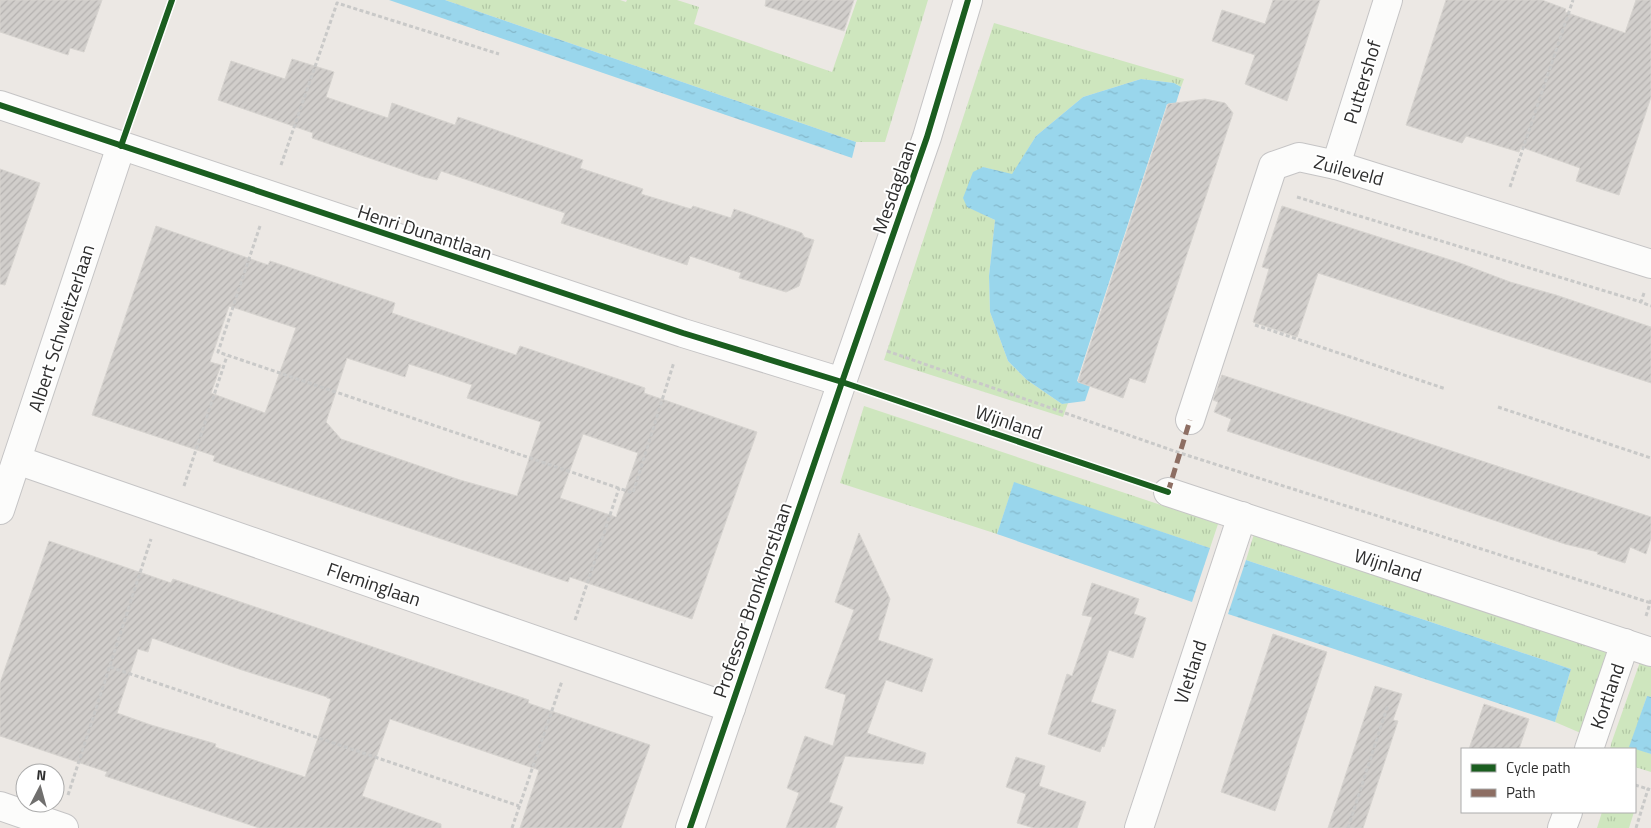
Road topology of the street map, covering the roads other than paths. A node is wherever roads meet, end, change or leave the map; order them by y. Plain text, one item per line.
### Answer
1 (968, 0) edge
2 (1388, 0) edge
3 (0, 105) edge
4 (121, 146) junction
5 (1336, 165) junction
6 (1651, 264) edge
7 (842, 382) junction
8 (1190, 420) dead end
9 (17, 460) junction
10 (1168, 492) dead end
11 (0, 510) edge
12 (1242, 516) junction
13 (1625, 643) junction
14 (1651, 652) edge
15 (731, 708) junction
16 (1589, 748) edge
17 (0, 806) edge
18 (1568, 813) edge
19 (61, 827) edge
20 (690, 828) edge
21 (1139, 828) edge
22 (1562, 828) edge

1 - 7 street, Mesdaglaan
2 - 5 street, Puttershof
3 - 4 street, Henri Dunantlaan
4 - 7 street, Henri Dunantlaan
4 - 9 street, Albert Schweitzerlaan
5 - 6 street, Zuileveld
5 - 8 street, Zuileveld
7 - 15 street, Professor Bronkhorstlaan
9 - 11 street, Albert Schweitzerlaan
9 - 15 street, Fleminglaan
10 - 12 street, Wijnland
12 - 13 street, Wijnland
12 - 21 street, Vletland
13 - 14 street, Wijnland
13 - 16 street, Kortland
15 - 20 street, Professor Bronkhorstlaan
17 - 19 street
18 - 22 street

